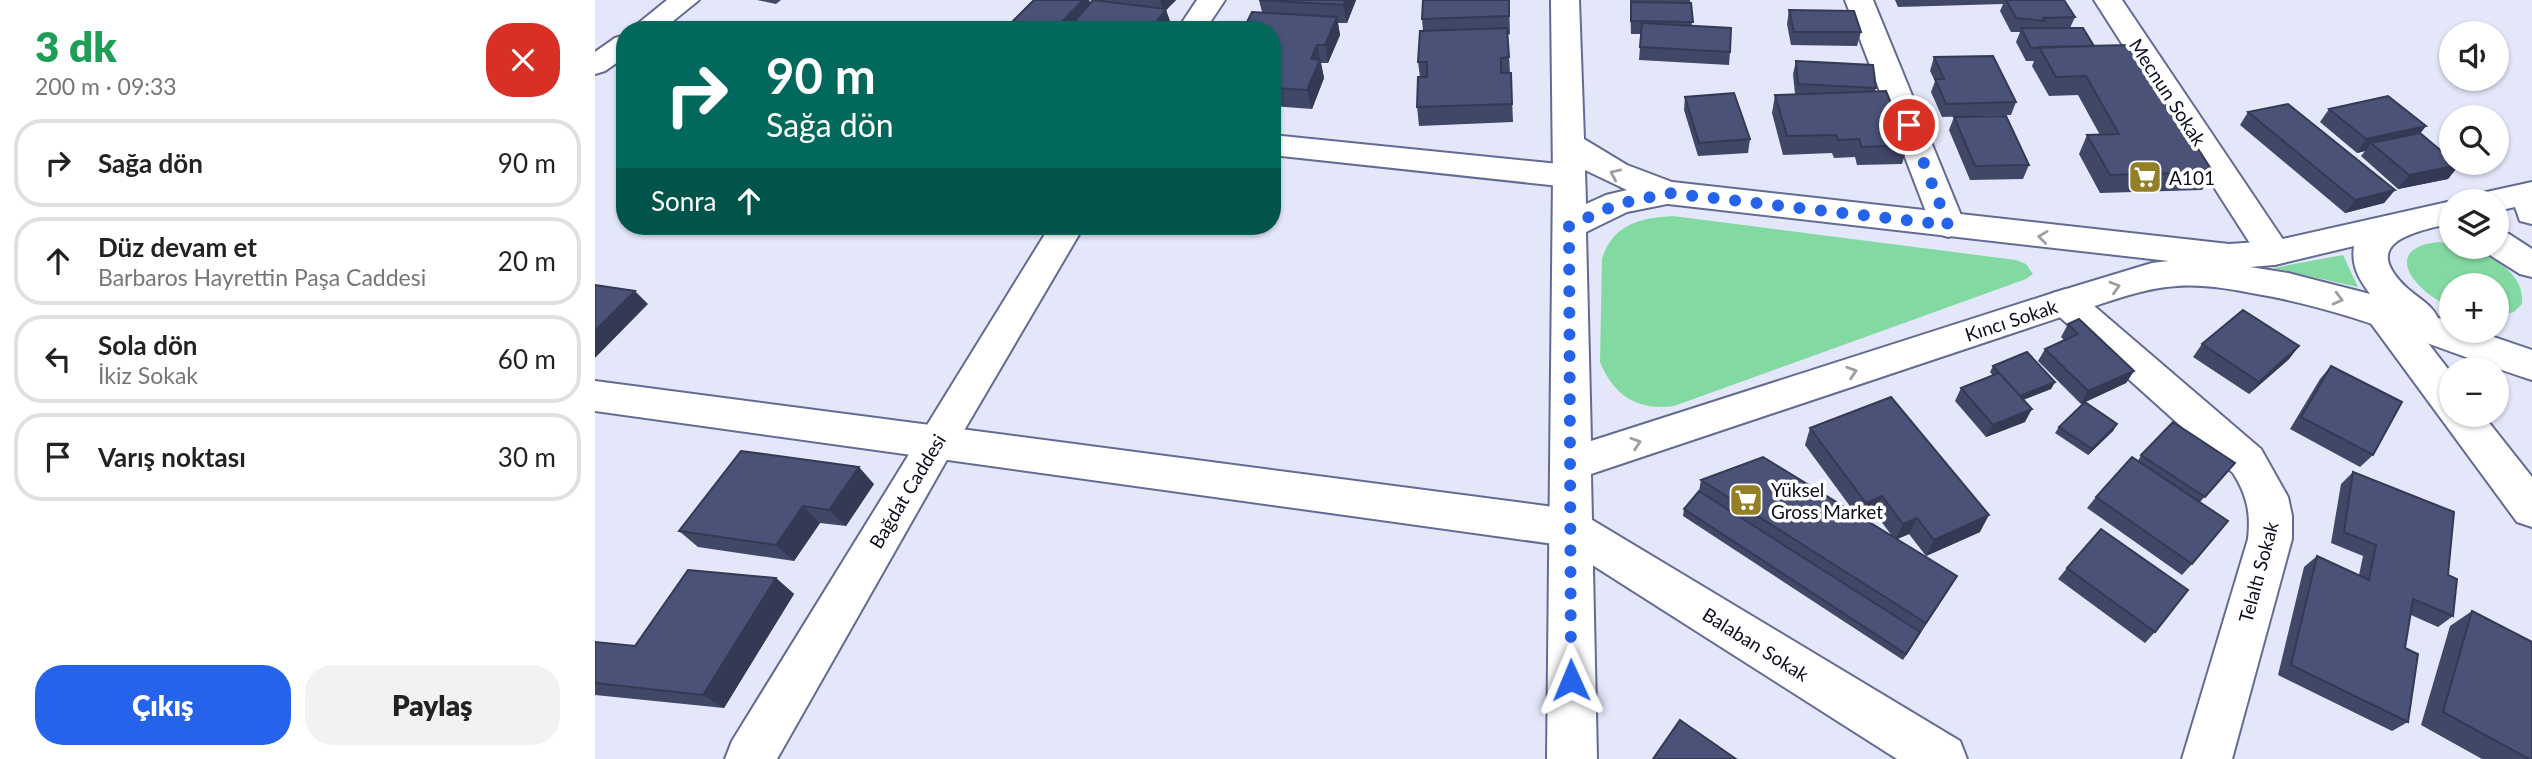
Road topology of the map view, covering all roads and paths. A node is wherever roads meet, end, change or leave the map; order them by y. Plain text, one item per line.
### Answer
1 (685, 0) edge
2 (1211, 0) edge
3 (1565, 0) edge
4 (1859, 0) edge
5 (2108, 0) edge
6 (656, 21) edge
7 (1197, 21) edge
8 (616, 50) edge
9 (595, 65) edge
10 (1568, 143) junction
11 (1281, 146) edge
12 (1569, 176) junction
13 (1669, 193) junction
14 (2509, 197) edge
15 (2532, 213) edge
16 (2439, 215) edge
17 (2400, 224) junction
18 (1948, 225) junction
19 (2439, 225) edge
20 (1569, 226) junction
21 (1062, 235) edge
22 (2509, 251) edge
23 (2274, 253) junction
24 (2532, 265) edge
25 (2066, 302) junction
26 (2383, 312) junction
27 (2439, 328) edge
28 (2439, 333) edge
29 (2532, 342) edge
30 (2467, 343) edge
31 (2494, 343) edge
32 (2532, 365) edge
33 (2439, 386) edge
34 (595, 396) edge
35 (2469, 427) edge
36 (935, 443) junction
37 (1571, 464) junction
38 (2532, 509) edge
39 (1569, 528) junction
40 (750, 759) edge
41 (1572, 759) edge
42 (1942, 759) edge
43 (2207, 759) edge

1 - 6 main road
2 - 7 main road
3 - 10 main road
4 - 18 main road
5 - 23 main road, Mecnun Sokak
8 - 9 main road
10 - 12 main road
13 -> 10 main road
11 - 12 main road
12 - 20 main road
13 - 18 main road
13 - 20 main road
14 - 15 main road
16 - 17 main road
17 - 19 main road
17 - 23 main road
17 - 27 main road
23 -> 18 main road
20 - 37 main road
21 - 36 main road, Bağdat Caddesi
22 - 24 main road
25 -> 26 main road, Kıncı Sokak
37 -> 25 main road, Kıncı Sokak
25 - 43 main road, Telaltı Sokak
26 - 28 main road, Kıncı Sokak
26 - 33 main road
29 - 31 main road
30 - 32 main road
34 - 36 main road
35 - 38 main road
36 - 39 main road
36 - 40 main road, Bağdat Caddesi
37 - 39 main road
39 - 41 main road
39 - 42 main road, Balaban Sokak

